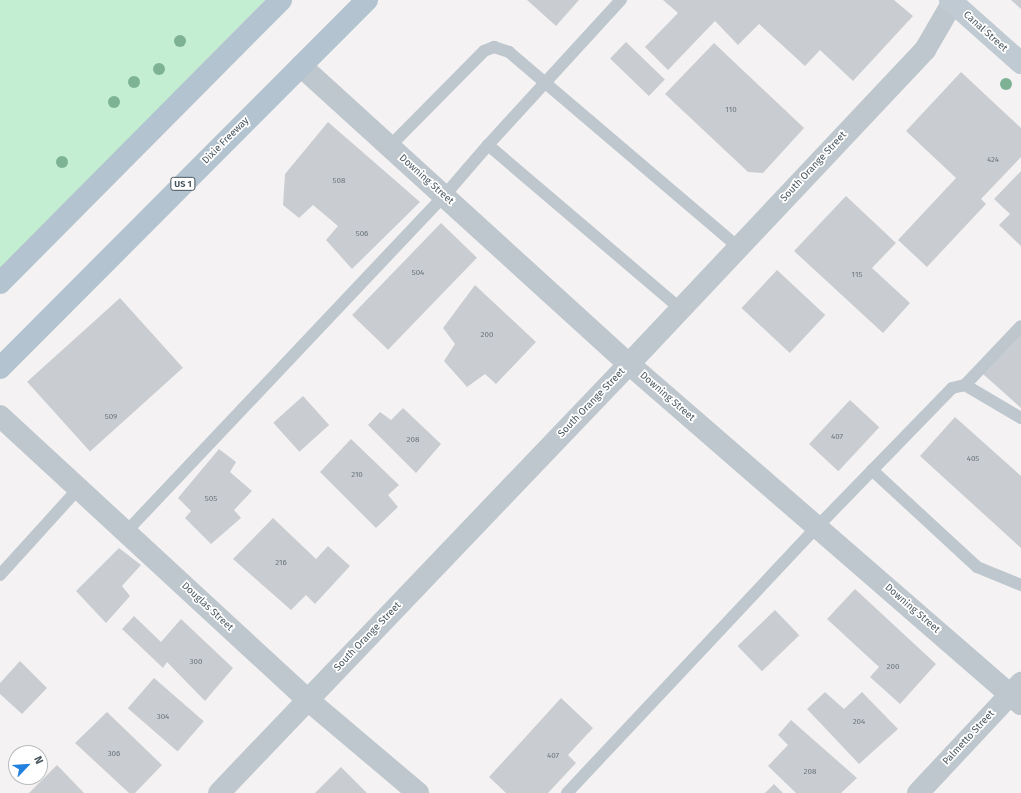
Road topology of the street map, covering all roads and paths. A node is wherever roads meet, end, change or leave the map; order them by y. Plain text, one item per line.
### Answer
1 (281, 0) edge
2 (367, 0) edge
3 (621, 0) edge
4 (952, 1) edge
5 (1021, 63) edge
6 (301, 66) junction
7 (545, 83) junction
8 (488, 145) junction
9 (390, 146) junction
10 (444, 196) junction
11 (739, 248) junction
12 (0, 283) edge
13 (682, 309) junction
14 (1021, 326) edge
15 (630, 364) junction
16 (0, 368) edge
17 (966, 385) junction
18 (0, 416) edge
19 (1021, 418) edge
20 (872, 470) junction
21 (79, 488) junction
22 (817, 527) junction
23 (126, 532) junction
24 (0, 575) edge
25 (1021, 585) edge
26 (1017, 694) edge
27 (308, 700) junction
28 (219, 793) edge
29 (418, 793) edge
30 (567, 793) edge
31 (918, 793) edge

1 - 12 main road
2 - 6 main road, Dixie Freeway / US 1
3 - 7 lane
4 - 5 main road, Canal Street
4 - 11 street, South Orange Street
6 - 9 street, Downing Street
6 - 16 main road, Dixie Freeway / US 1
7 - 8 lane
7 - 9 lane
7 - 11 lane
8 - 10 lane
8 - 13 lane
9 - 10 street, Downing Street
10 - 15 street, Downing Street
10 - 23 lane
11 - 13 street, South Orange Street
13 - 15 street, South Orange Street
14 - 17 lane
15 - 22 street, Downing Street
15 - 27 street, South Orange Street
17 - 19 lane
17 - 20 lane
18 - 21 street, Douglas Street
20 - 22 lane
20 - 25 lane
21 - 23 street, Douglas Street
21 - 24 lane
22 - 26 street, Downing Street
22 - 30 lane
23 - 27 street, Douglas Street
26 - 31 street, Palmetto Street
27 - 28 street, South Orange Street
27 - 29 street, Douglas Street

